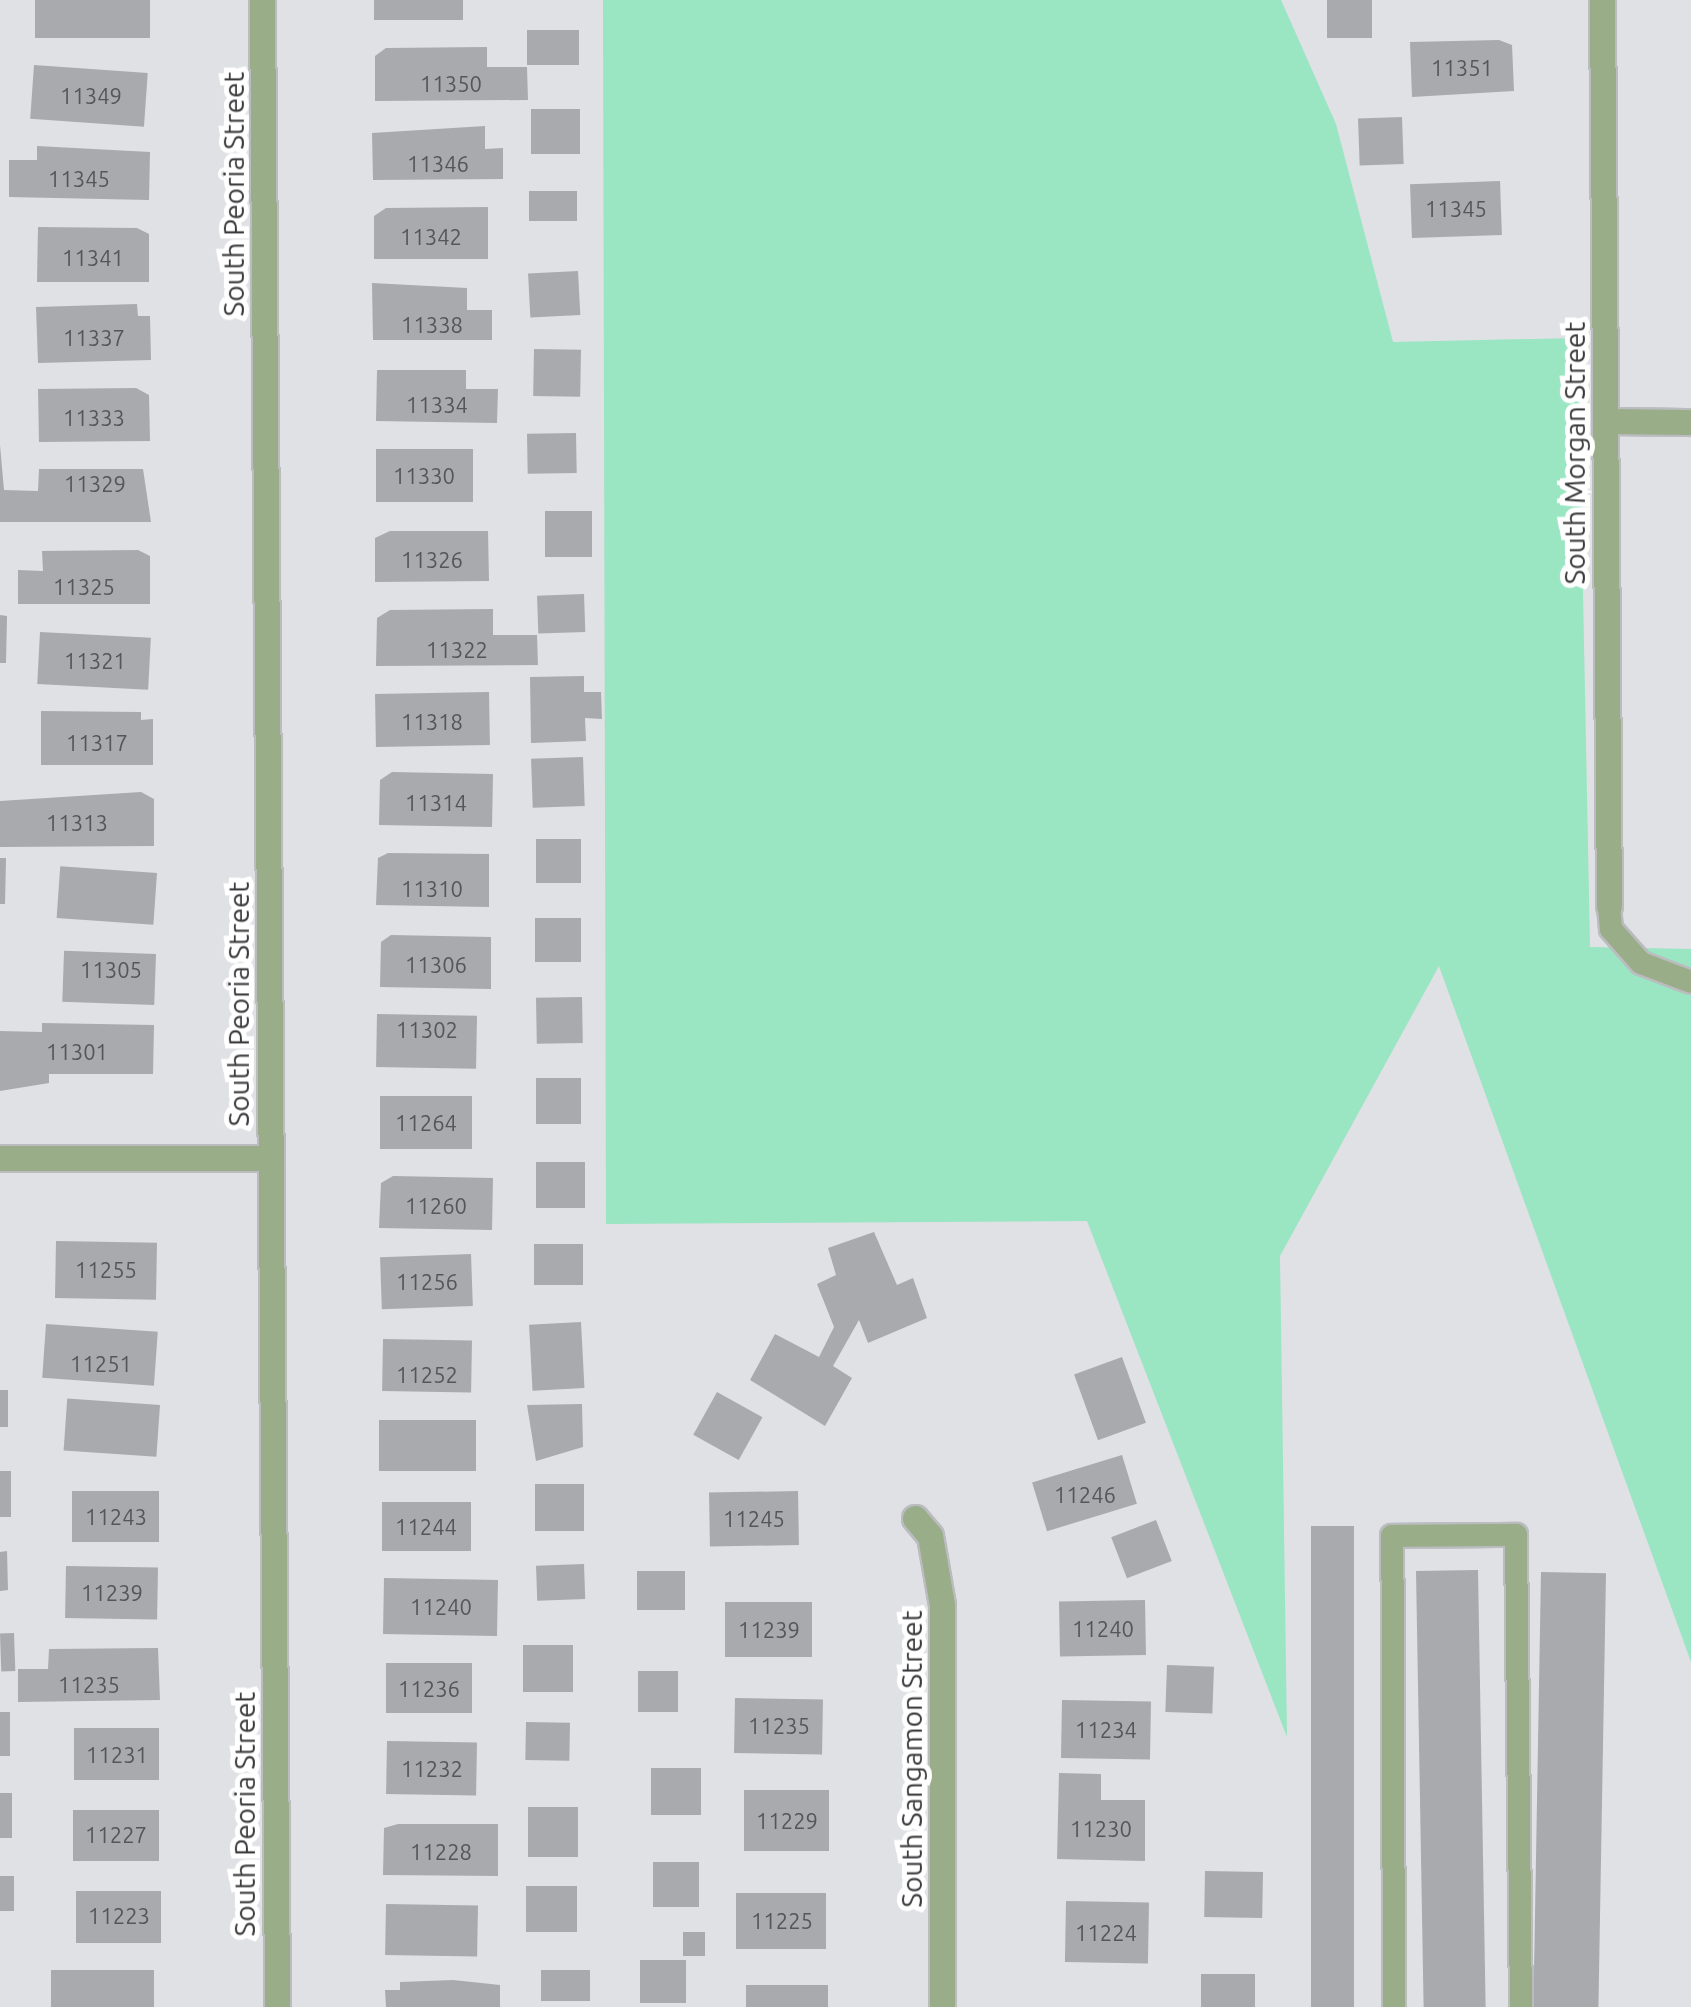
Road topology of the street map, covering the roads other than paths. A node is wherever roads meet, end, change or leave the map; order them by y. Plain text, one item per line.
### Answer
1 (262, 0) edge
2 (1602, 0) edge
3 (1605, 421) junction
4 (1691, 422) edge
5 (1608, 906) joint
6 (1691, 982) edge
7 (0, 1158) edge
8 (270, 1158) junction
9 (915, 1518) dead end
10 (276, 2007) edge
11 (942, 2007) edge
12 (1394, 2007) edge
13 (1521, 2007) edge

1 - 8 street, South Peoria Street
2 - 3 street, South Morgan Street
3 - 4 street
3 - 5 street, South Morgan Street
5 - 6 lane
7 - 8 street
8 - 10 street, South Peoria Street
9 - 11 street, South Sangamon Street
12 - 13 lane

